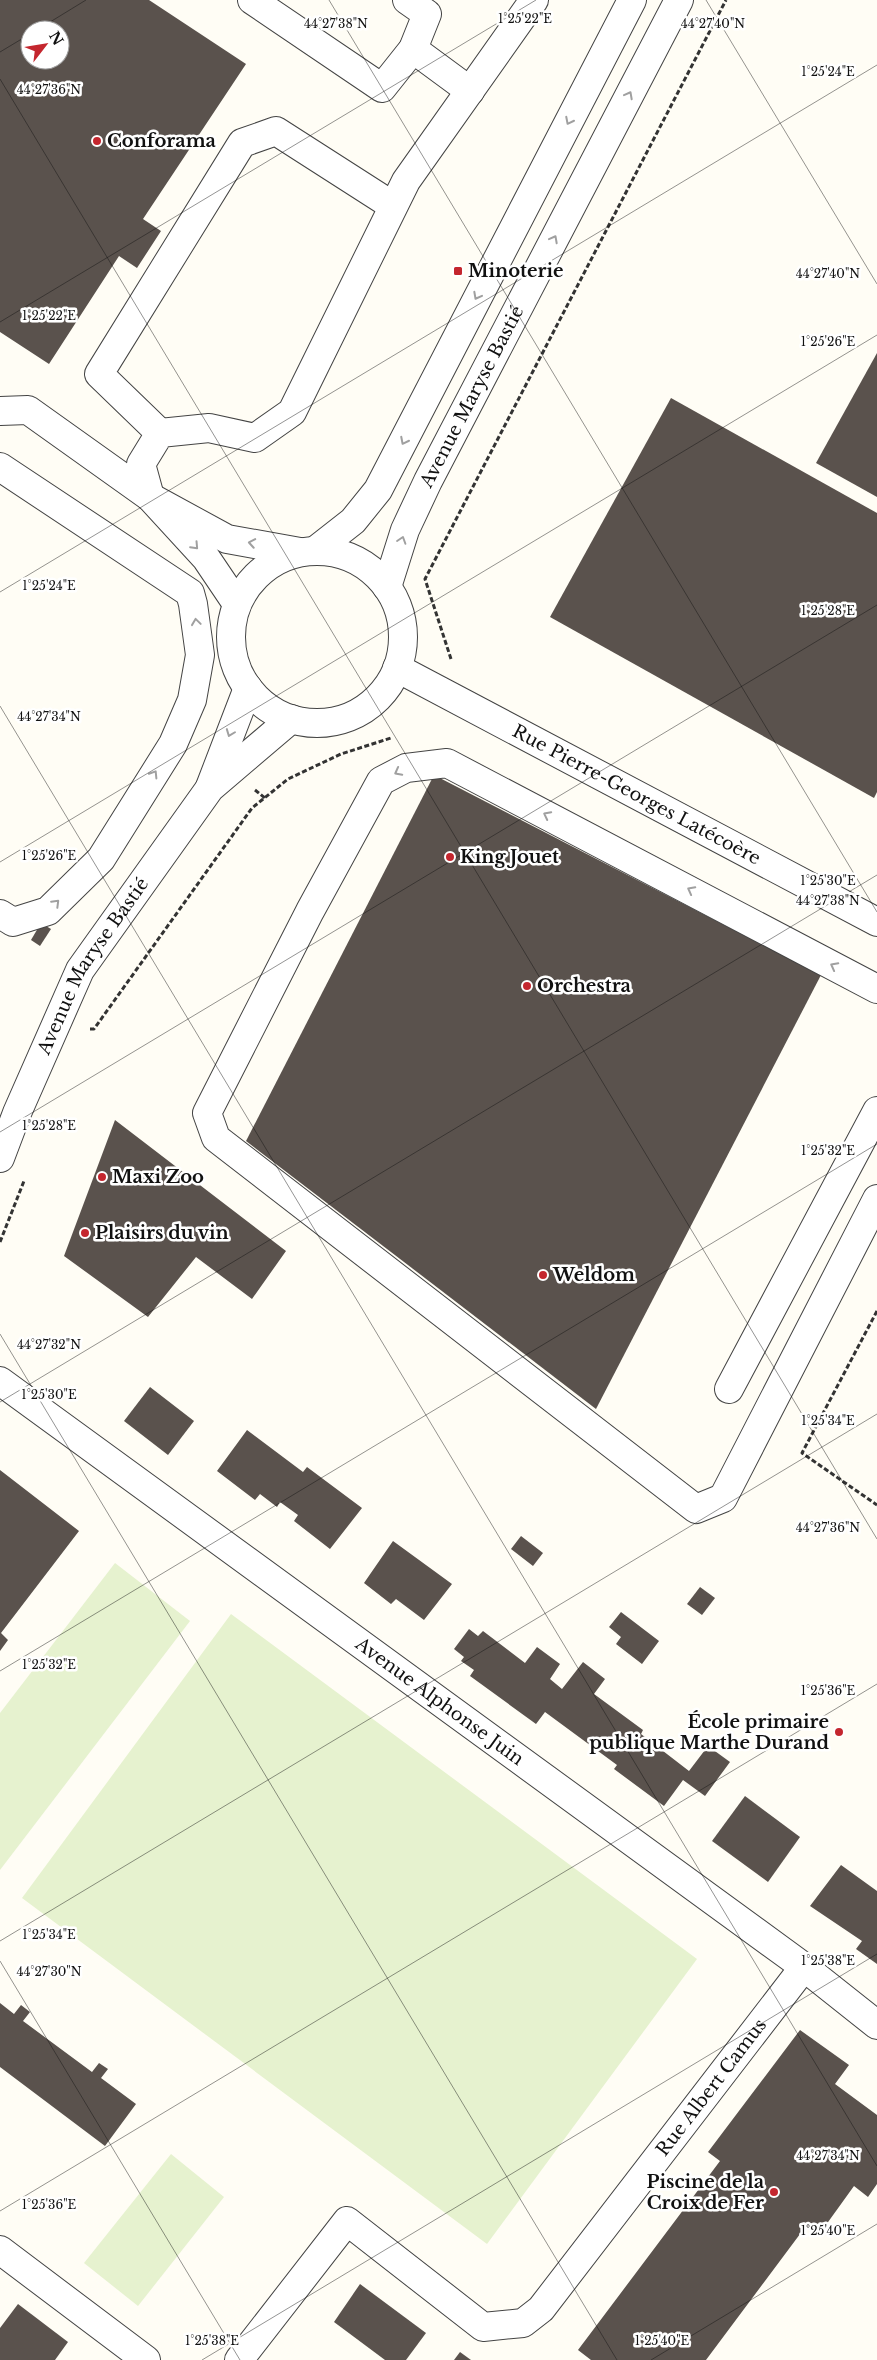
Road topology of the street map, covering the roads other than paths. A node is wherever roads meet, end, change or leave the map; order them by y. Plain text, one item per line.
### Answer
1 (252, 0) edge
2 (407, 0) edge
3 (534, 0) edge
4 (632, 0) edge
5 (679, 0) edge
6 (413, 49) junction
7 (470, 91) junction
8 (393, 206) junction
9 (0, 411) edge
10 (160, 433) junction
11 (0, 467) edge
12 (150, 497) junction
13 (308, 551) junction
14 (387, 587) junction
15 (237, 604) junction
16 (397, 668) junction
17 (248, 688) junction
18 (291, 719) junction
19 (210, 788) junction
20 (6, 918) edge
21 (877, 922) edge
22 (877, 989) edge
23 (877, 1110) edge
24 (0, 1158) edge
25 (877, 1199) edge
26 (0, 1381) edge
27 (729, 1389) dead end
28 (804, 1967) junction
29 (877, 2025) edge
30 (0, 2250) edge
31 (146, 2360) edge
32 (239, 2360) edge

1 - 6 street
2 - 6 street
3 - 7 street
4 -> 13 street
14 -> 5 street, Avenue Maryse Bastié
6 - 7 street
7 - 8 street
8 - 10 street
8 - 10 street
9 - 12 street
10 - 12 street
20 -> 11 street
13 -> 12 street
12 -> 15 street
13 - 14 street
13 - 15 street
14 - 16 street
15 - 17 street
16 - 18 street
16 - 21 street, Rue Pierre-Georges Latécoère
17 - 18 street
17 -> 19 street, Avenue Maryse Bastié
18 - 19 street, Avenue Maryse Bastié
19 - 24 street, Avenue Maryse Bastié
22 -> 25 street
23 - 27 street
26 - 28 street, Avenue Alphonse Juin
28 - 29 street, Avenue Alphonse Juin
28 - 32 street, Rue Albert Camus
30 - 31 street

